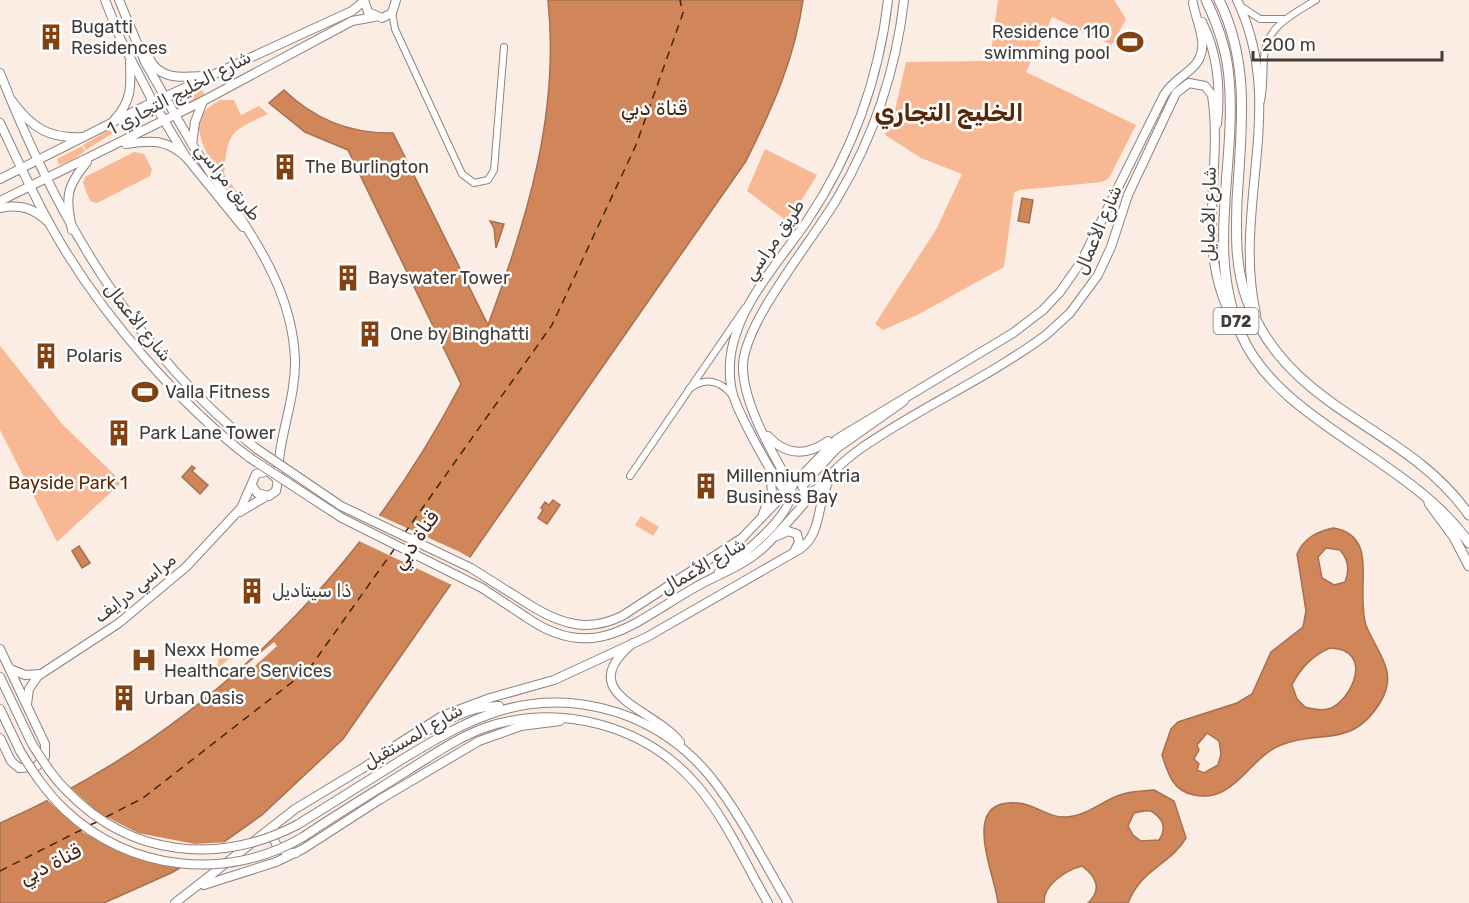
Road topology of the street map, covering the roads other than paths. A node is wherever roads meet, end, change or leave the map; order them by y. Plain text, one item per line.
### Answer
1 (105, 0) edge
2 (118, 0) edge
3 (396, 0) edge
4 (904, 0) edge
5 (1206, 0) edge
6 (1220, 0) edge
7 (1316, 0) edge
8 (364, 1) edge
9 (1192, 2) edge
10 (1238, 2) edge
11 (885, 5) edge
12 (392, 13) junction
13 (379, 17) junction
14 (1284, 19) junction
15 (395, 29) junction
16 (132, 35) junction
17 (504, 47) dead end
18 (130, 58) junction
19 (0, 73) edge
20 (212, 75) junction
21 (165, 97) junction
22 (1216, 98) junction
23 (12, 101) junction
24 (203, 101) junction
25 (153, 102) junction
26 (1261, 102) junction
27 (175, 115) junction
28 (164, 121) junction
29 (0, 123) edge
30 (111, 124) junction
31 (86, 137) junction
32 (192, 144) junction
33 (116, 145) junction
34 (186, 157) junction
35 (90, 159) junction
36 (38, 160) junction
37 (22, 168) junction
38 (0, 178) edge
39 (46, 179) junction
40 (31, 187) junction
41 (0, 201) edge
42 (0, 208) edge
43 (49, 223) junction
44 (72, 230) junction
45 (252, 237) junction
46 (783, 256) junction
47 (772, 257) dead end
48 (753, 301) junction
49 (1259, 325) junction
50 (1242, 335) junction
51 (916, 390) junction
52 (684, 393) junction
53 (734, 397) junction
54 (884, 409) junction
55 (761, 428) junction
56 (279, 451) junction
57 (768, 464) junction
58 (839, 466) junction
59 (261, 471) junction
60 (630, 476) dead end
61 (278, 480) junction
62 (252, 485) junction
63 (1417, 487) junction
64 (817, 489) junction
65 (790, 492) junction
66 (265, 496) junction
67 (806, 501) junction
68 (236, 515) junction
69 (1469, 515) edge
70 (752, 530) junction
71 (773, 538) junction
72 (1469, 543) edge
73 (795, 551) junction
74 (1469, 566) edge
75 (708, 580) junction
76 (633, 643) junction
77 (0, 649) edge
78 (8, 668) junction
79 (43, 673) junction
80 (0, 677) edge
81 (27, 704) junction
82 (505, 708) junction
83 (0, 709) edge
84 (577, 719) junction
85 (0, 738) edge
86 (687, 752) junction
87 (369, 764) junction
88 (275, 825) junction
89 (296, 853) junction
90 (190, 893) junction
91 (175, 903) edge
92 (768, 903) edge
93 (788, 903) edge

1 - 18 main road, طريق مراسي
2 - 16 main road, طريق مراسي
3 - 12 street
4 - 55 street, طريق مراسي
5 - 50 main road, شارع الأصايل / D72
6 - 49 main road, شارع الأصايل / D72
7 - 14 street
8 - 13 street
8 - 20 main road, شارع الخليج التجاري 1
9 - 22 street, شارع الأعمال
9 - 51 street, شارع الأعمال
10 - 14 street
10 - 26 street
11 - 46 street, طريق مراسي
12 - 13 street
12 - 15 street
13 - 15 street
13 - 24 main road, شارع الخليج التجاري 1
14 - 26 street
15 - 17 street
16 - 20 main road
16 - 21 main road, طريق مراسي
18 - 25 main road, طريق مراسي
18 - 30 main road
19 - 23 street, شارع الأعمال
20 - 21 main road, شارع الخليج التجاري 1
21 - 25 main road, شارع الخليج التجاري 1
21 - 27 street, طريق مراسي
22 - 50 street, شارع الأعمال
22 - 58 street, شارع الأعمال
23 - 31 main road
23 - 36 street, شارع الأعمال
24 - 27 main road, شارع الخليج التجاري 1
24 - 32 main road
25 - 28 street, طريق مراسي
25 - 30 main road, شارع الخليج التجاري 1
26 - 49 street
27 - 28 main road, شارع الخليج التجاري 1
27 - 32 street, طريق مراسي
28 - 33 main road, شارع الخليج التجاري 1
28 - 34 street, طريق مراسي
29 - 37 street, شارع الأعمال
30 - 31 main road, شارع الخليج التجاري 1
31 - 36 main road, شارع الخليج التجاري 1
32 - 45 street, طريق مراسي
33 - 34 main road
33 - 35 main road, شارع الخليج التجاري 1
34 - 45 street, طريق مراسي
35 - 39 main road, شارع الخليج التجاري 1
35 - 44 main road
36 - 37 main road, شارع الخليج التجاري 1
36 - 39 street, شارع الأعمال
37 - 38 main road, شارع الخليج التجاري 1
37 - 40 street, شارع الأعمال
39 - 40 main road, شارع الخليج التجاري 1
39 - 44 street, شارع الأعمال
40 - 41 main road, شارع الخليج التجاري 1
40 - 43 street, شارع الأعمال
42 - 43 main road
43 - 75 street, شارع الأعمال, bridge
44 - 70 street, شارع الأعمال, bridge
45 - 56 street
46 - 47 street
46 - 48 street, طريق مراسي
48 - 52 street
48 - 53 street, طريق مراسي
49 - 69 main road, شارع الأصايل / D72
50 - 63 main road, شارع الأصايل / D72
51 - 54 street, شارع الأعمال
51 - 64 street
52 - 53 street
52 - 60 street
53 - 57 street, طريق مراسي
54 - 55 street
54 - 65 street, شارع الأعمال
55 - 65 street, طريق مراسي
56 - 59 street
56 - 61 street
57 - 65 street, طريق مراسي
57 - 70 street
58 - 64 street, شارع الأعمال
58 - 73 street
59 - 61 street
59 - 62 street
61 - 66 street
62 - 66 street
62 - 68 street, مراسي درايف
63 - 72 main road, شارع الأصايل / D72
63 - 74 main road
64 - 67 street, شارع الأعمال
65 - 67 street
65 - 70 street, شارع الأعمال
65 - 75 street
66 - 68 street, مراسي درايف
67 - 71 street, شارع الأعمال
68 - 79 street, مراسي درايف
71 - 73 street
71 - 75 street, شارع الأعمال
73 - 76 street
76 - 86 main road
76 - 87 street
77 - 78 street
78 - 79 street
78 - 81 street
79 - 81 street, مراسي درايف
80 - 82 main road, شارع المستقبل, bridge
81 - 85 street
82 - 86 main road, شارع المستقبل
82 - 87 main road
83 - 84 main road, شارع المستقبل, bridge
84 - 89 street
84 - 92 main road, شارع المستقبل
86 - 93 main road, شارع المستقبل
87 - 88 street
88 - 89 street
88 - 90 street
89 - 90 street
90 - 91 street

